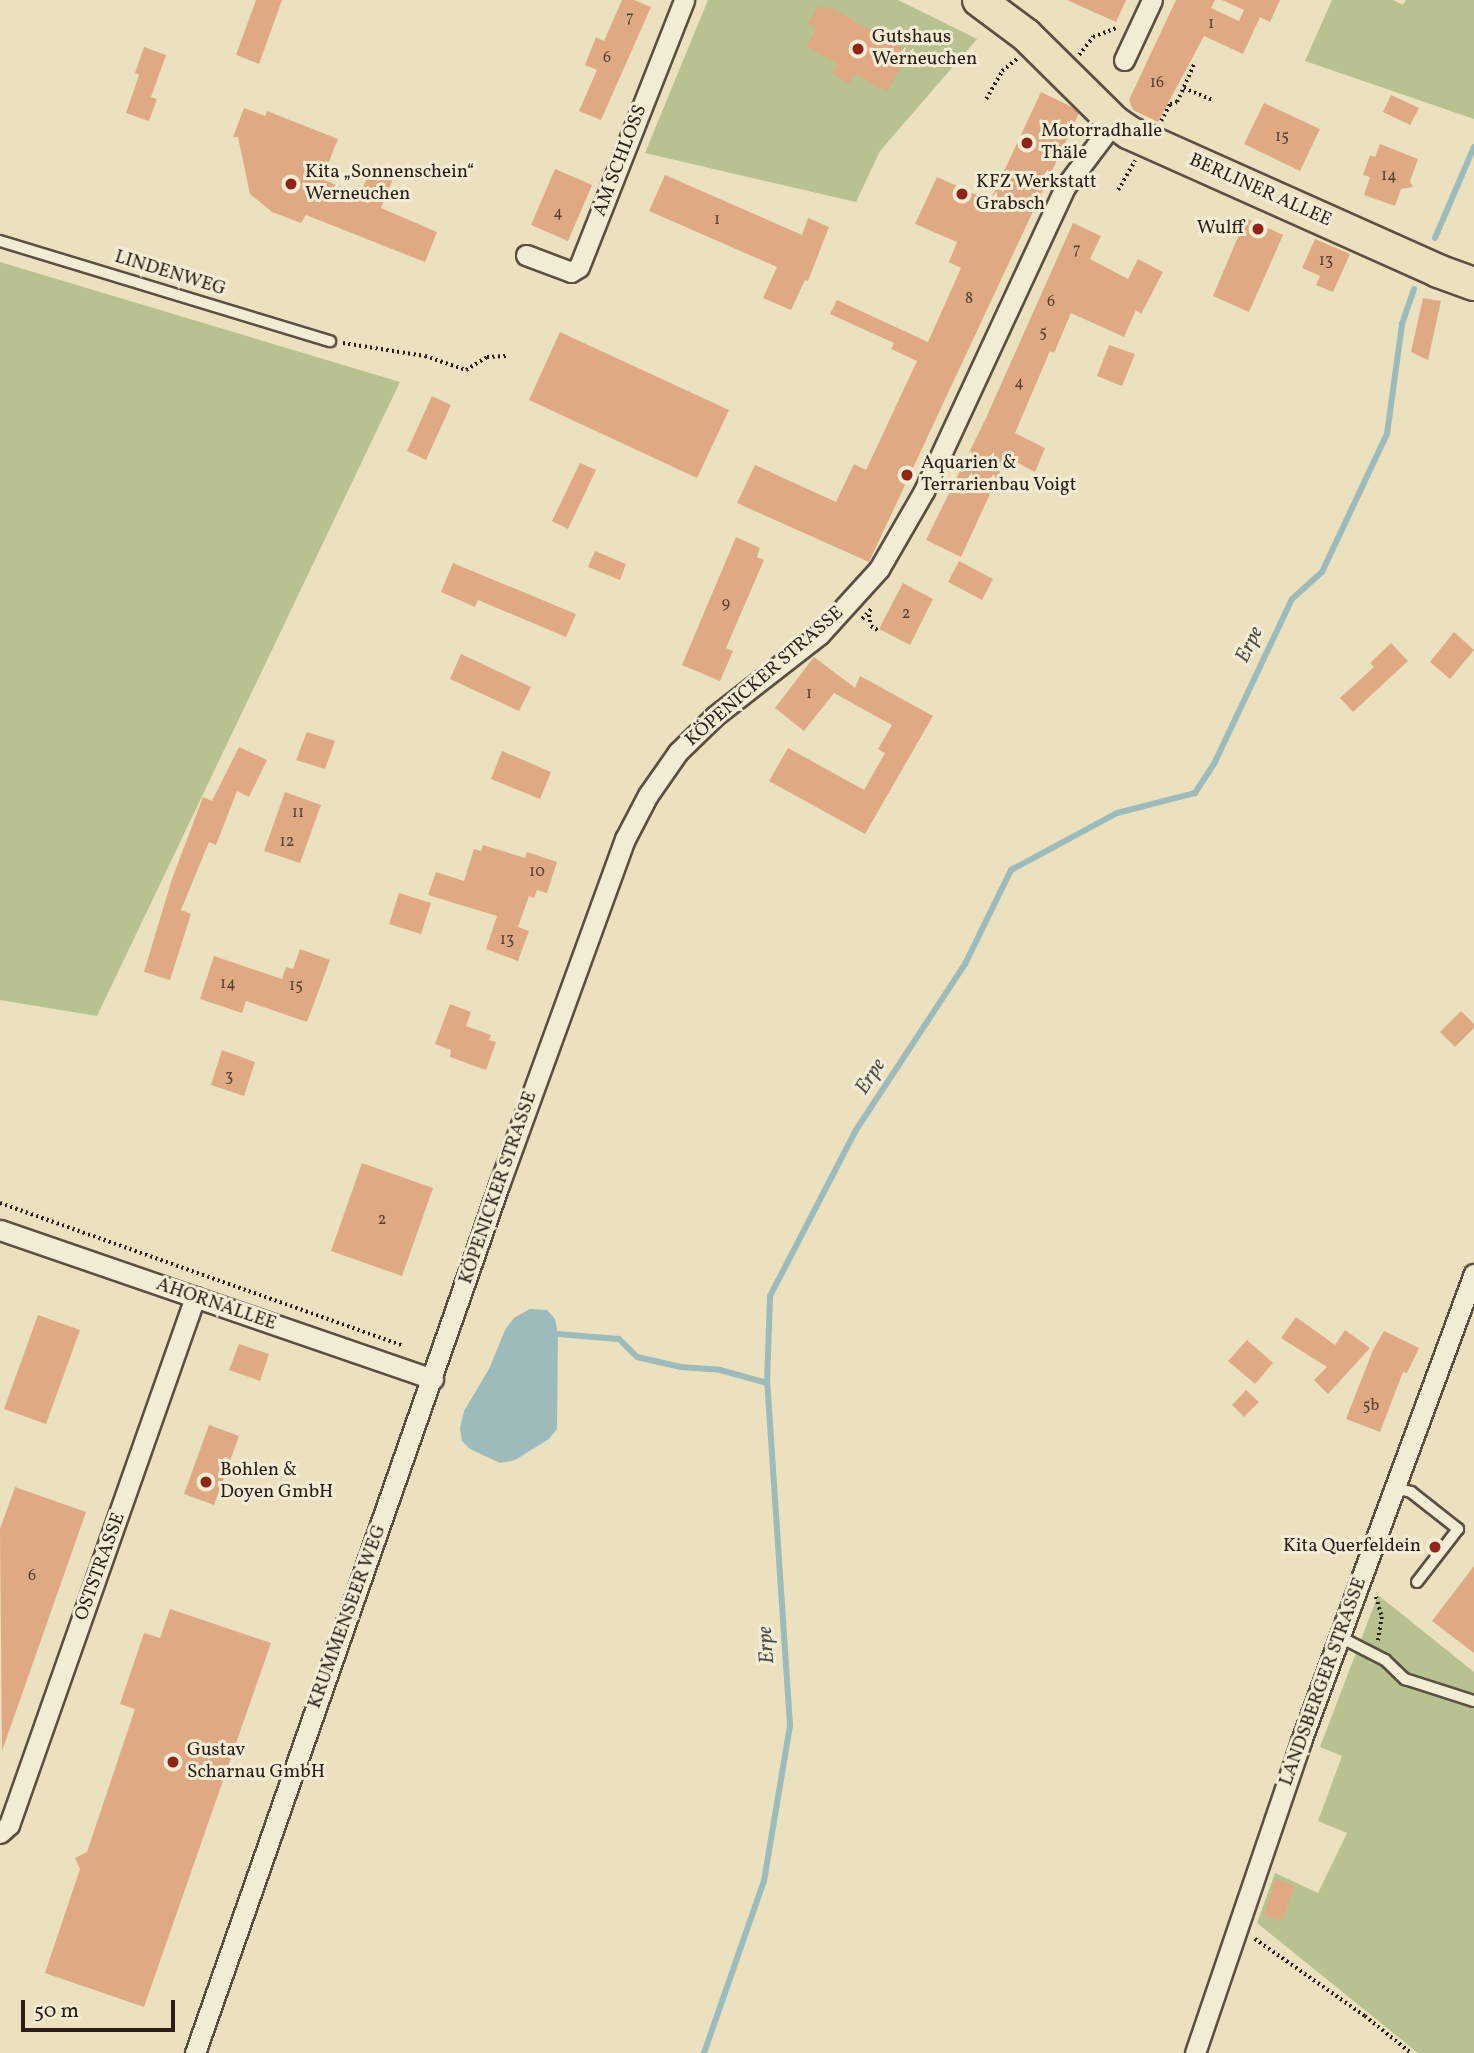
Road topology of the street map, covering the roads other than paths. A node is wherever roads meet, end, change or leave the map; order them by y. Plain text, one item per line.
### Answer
1 (684, 0) edge
2 (979, 0) edge
3 (1152, 0) edge
4 (1124, 60) dead end
5 (1114, 122) junction
6 (0, 241) edge
7 (526, 255) dead end
8 (1474, 285) edge
9 (330, 341) road end
10 (0, 1230) edge
11 (1474, 1274) edge
12 (195, 1297) junction
13 (433, 1379) junction
14 (1396, 1488) junction
15 (1417, 1582) dead end
16 (1340, 1637) junction
17 (1474, 1701) edge
18 (0, 1833) edge
19 (195, 2053) edge
20 (1195, 2053) edge

1 - 7 street, AM SCHLOSS
2 - 5 main road, BERLINER ALLEE
3 - 4 street
5 - 8 main road, BERLINER ALLEE
5 - 13 street, KÖPENICKER STRASSE
6 - 9 lane, LINDENWEG
10 - 12 street, AHORNALLEE
11 - 14 street, LANDSBERGER STRASSE
12 - 13 street, AHORNALLEE
12 - 18 street, OSTSTRASSE
13 - 19 street, KRUMMENSEER WEG
14 - 15 lane
14 - 16 street, LANDSBERGER STRASSE
16 - 17 lane
16 - 20 street, LANDSBERGER STRASSE

